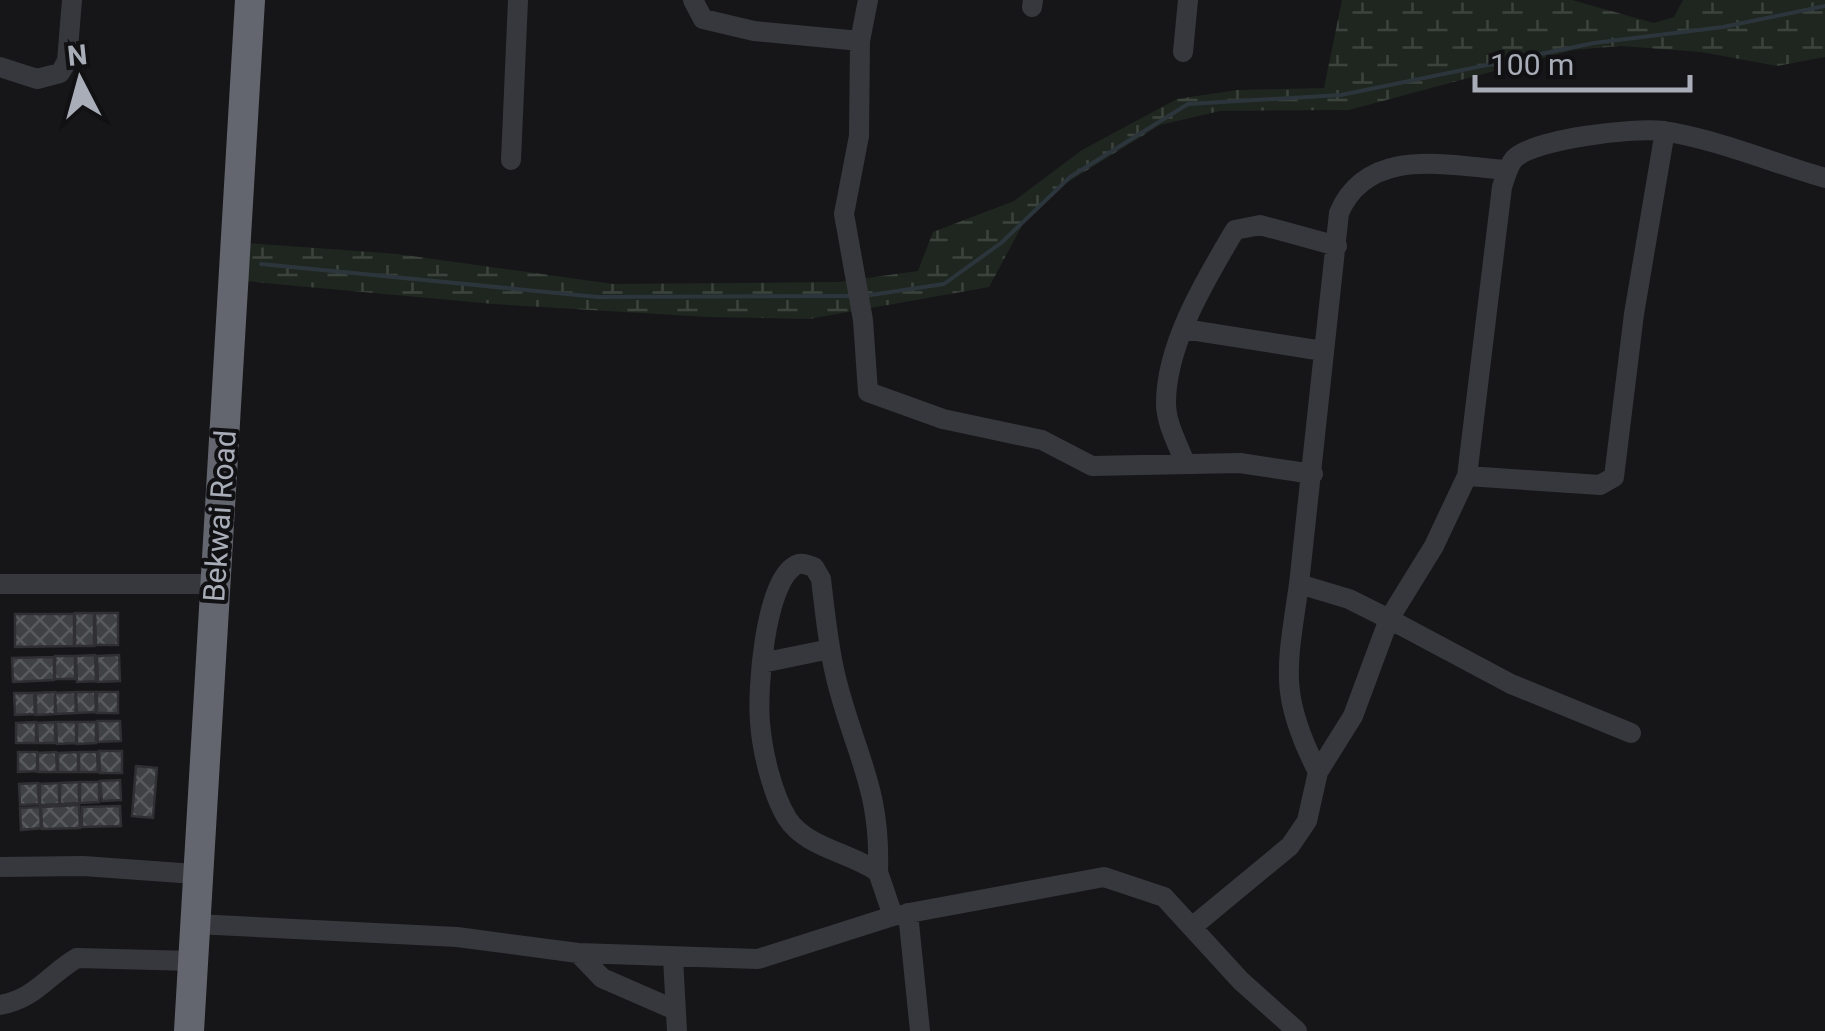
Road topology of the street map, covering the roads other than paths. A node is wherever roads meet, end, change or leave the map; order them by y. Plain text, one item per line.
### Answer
1 (72, 0) edge
2 (250, 0) edge
3 (518, 0) edge
4 (693, 0) edge
5 (868, 0) edge
6 (1188, 0) edge
7 (860, 41) junction
8 (1184, 52) dead end
9 (0, 66) edge
10 (1665, 131) junction
11 (511, 160) dead end
12 (1508, 170) junction
13 (1825, 178) edge
14 (1336, 246) junction
15 (1184, 329) junction
16 (1323, 352) junction
17 (1185, 463) junction
18 (1312, 474) junction
19 (1467, 476) junction
20 (0, 584) edge
21 (215, 584) junction
22 (1299, 584) junction
23 (1389, 620) junction
24 (830, 649) junction
25 (762, 663) junction
26 (1631, 733) dead end
27 (1318, 772) junction
28 (0, 868) edge
29 (878, 872) junction
30 (196, 874) junction
31 (900, 915) junction
32 (196, 924) junction
33 (1192, 927) junction
34 (578, 953) junction
35 (672, 958) junction
36 (193, 961) junction
37 (0, 1004) edge
38 (673, 1009) junction
39 (188, 1031) edge
40 (677, 1031) edge
41 (920, 1031) edge
42 (1297, 1031) edge

1 - 9 street
2 - 21 highway, Bekwai Road
3 - 11 street
4 - 7 street
5 - 7 street
6 - 8 street
7 - 17 street
10 - 12 street
10 - 13 street
10 - 19 street
12 - 14 street
12 - 19 street
14 - 15 street
14 - 16 street
15 - 16 street
15 - 17 street
16 - 18 street
17 - 18 street
18 - 22 street
19 - 23 street
20 - 21 street
21 - 30 highway, Bekwai Road
22 - 23 street
22 - 27 street
23 - 26 street
23 - 27 street
24 - 25 street
24 - 25 street
24 - 29 street
25 - 29 street
27 - 33 street
28 - 30 street
29 - 31 street
30 - 32 highway, Bekwai Road
31 - 33 street
31 - 35 street
31 - 41 street
32 - 34 street
32 - 36 highway, Bekwai Road
33 - 42 street
34 - 35 street
34 - 38 street
35 - 38 street
36 - 37 street
36 - 39 highway, Bekwai Road
38 - 40 street

